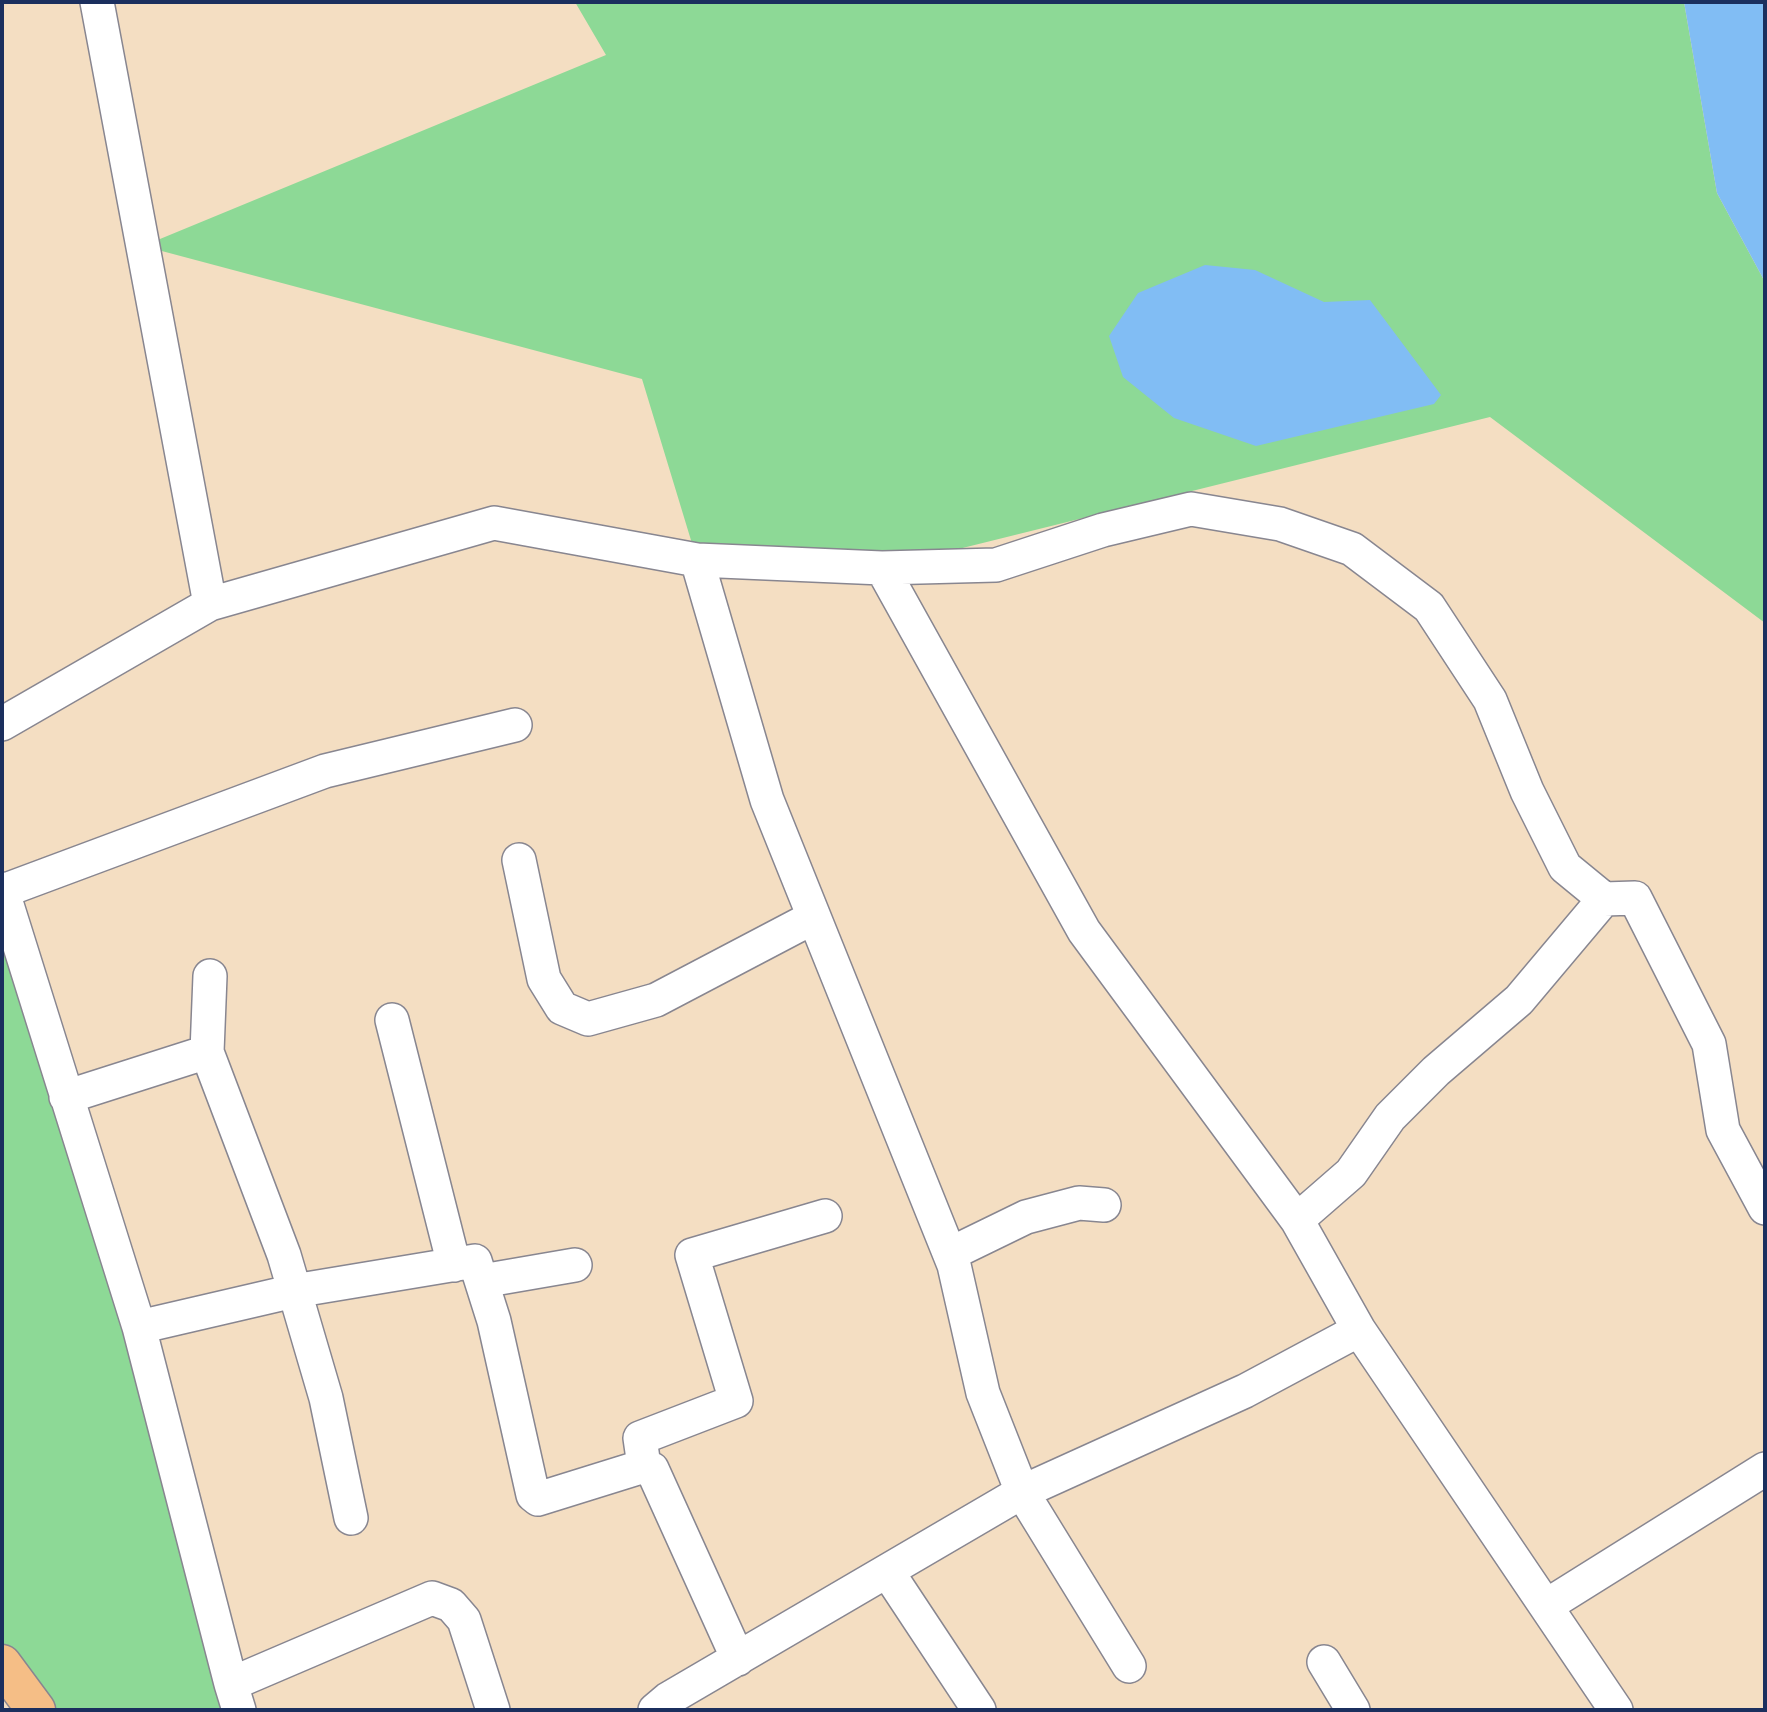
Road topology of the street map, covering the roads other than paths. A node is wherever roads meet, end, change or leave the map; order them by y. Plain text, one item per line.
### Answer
1 (97, 2) edge
2 (697, 560) junction
3 (882, 568) junction
4 (210, 604) junction
5 (2, 724) edge
6 (515, 725) dead end
7 (519, 860) dead end
8 (2, 890) edge
9 (1604, 899) junction
10 (814, 917) junction
11 (210, 976) dead end
12 (391, 1020) dead end
13 (207, 1052) junction
14 (66, 1097) junction
15 (1104, 1205) dead end
16 (1765, 1208) edge
17 (825, 1216) dead end
18 (1297, 1220) junction
19 (950, 1254) junction
20 (575, 1265) dead end
21 (468, 1273) junction
22 (294, 1291) junction
23 (139, 1327) junction
24 (1359, 1329) junction
25 (644, 1466) junction
26 (1765, 1469) edge
27 (1022, 1492) junction
28 (351, 1518) dead end
29 (887, 1571) junction
30 (1546, 1606) junction
31 (738, 1660) junction
32 (1324, 1662) dead end
33 (2, 1664) edge
34 (1129, 1666) dead end
35 (235, 1697) edge
36 (36, 1710) edge
37 (494, 1710) edge
38 (655, 1710) edge
39 (979, 1710) edge
40 (1353, 1710) edge
41 (1616, 1710) edge

1 - 4 street
2 - 3 street
2 - 4 street
2 - 10 street
3 - 9 street
3 - 18 street
4 - 5 street
6 - 8 street
7 - 10 street
8 - 14 street
9 - 16 street
9 - 18 street
10 - 19 street
11 - 13 street
12 - 21 street
13 - 14 street
13 - 22 street
14 - 23 street
15 - 19 street
17 - 25 street
18 - 24 street
19 - 27 street
20 - 21 street
21 - 22 street
21 - 25 street
22 - 23 street
22 - 28 street
23 - 35 street
24 - 27 street
24 - 30 street
25 - 31 street
26 - 30 street
27 - 29 street
27 - 34 street
29 - 31 street
29 - 39 street
30 - 41 street
31 - 38 street
32 - 40 street
33 - 36 highway
35 - 37 street

